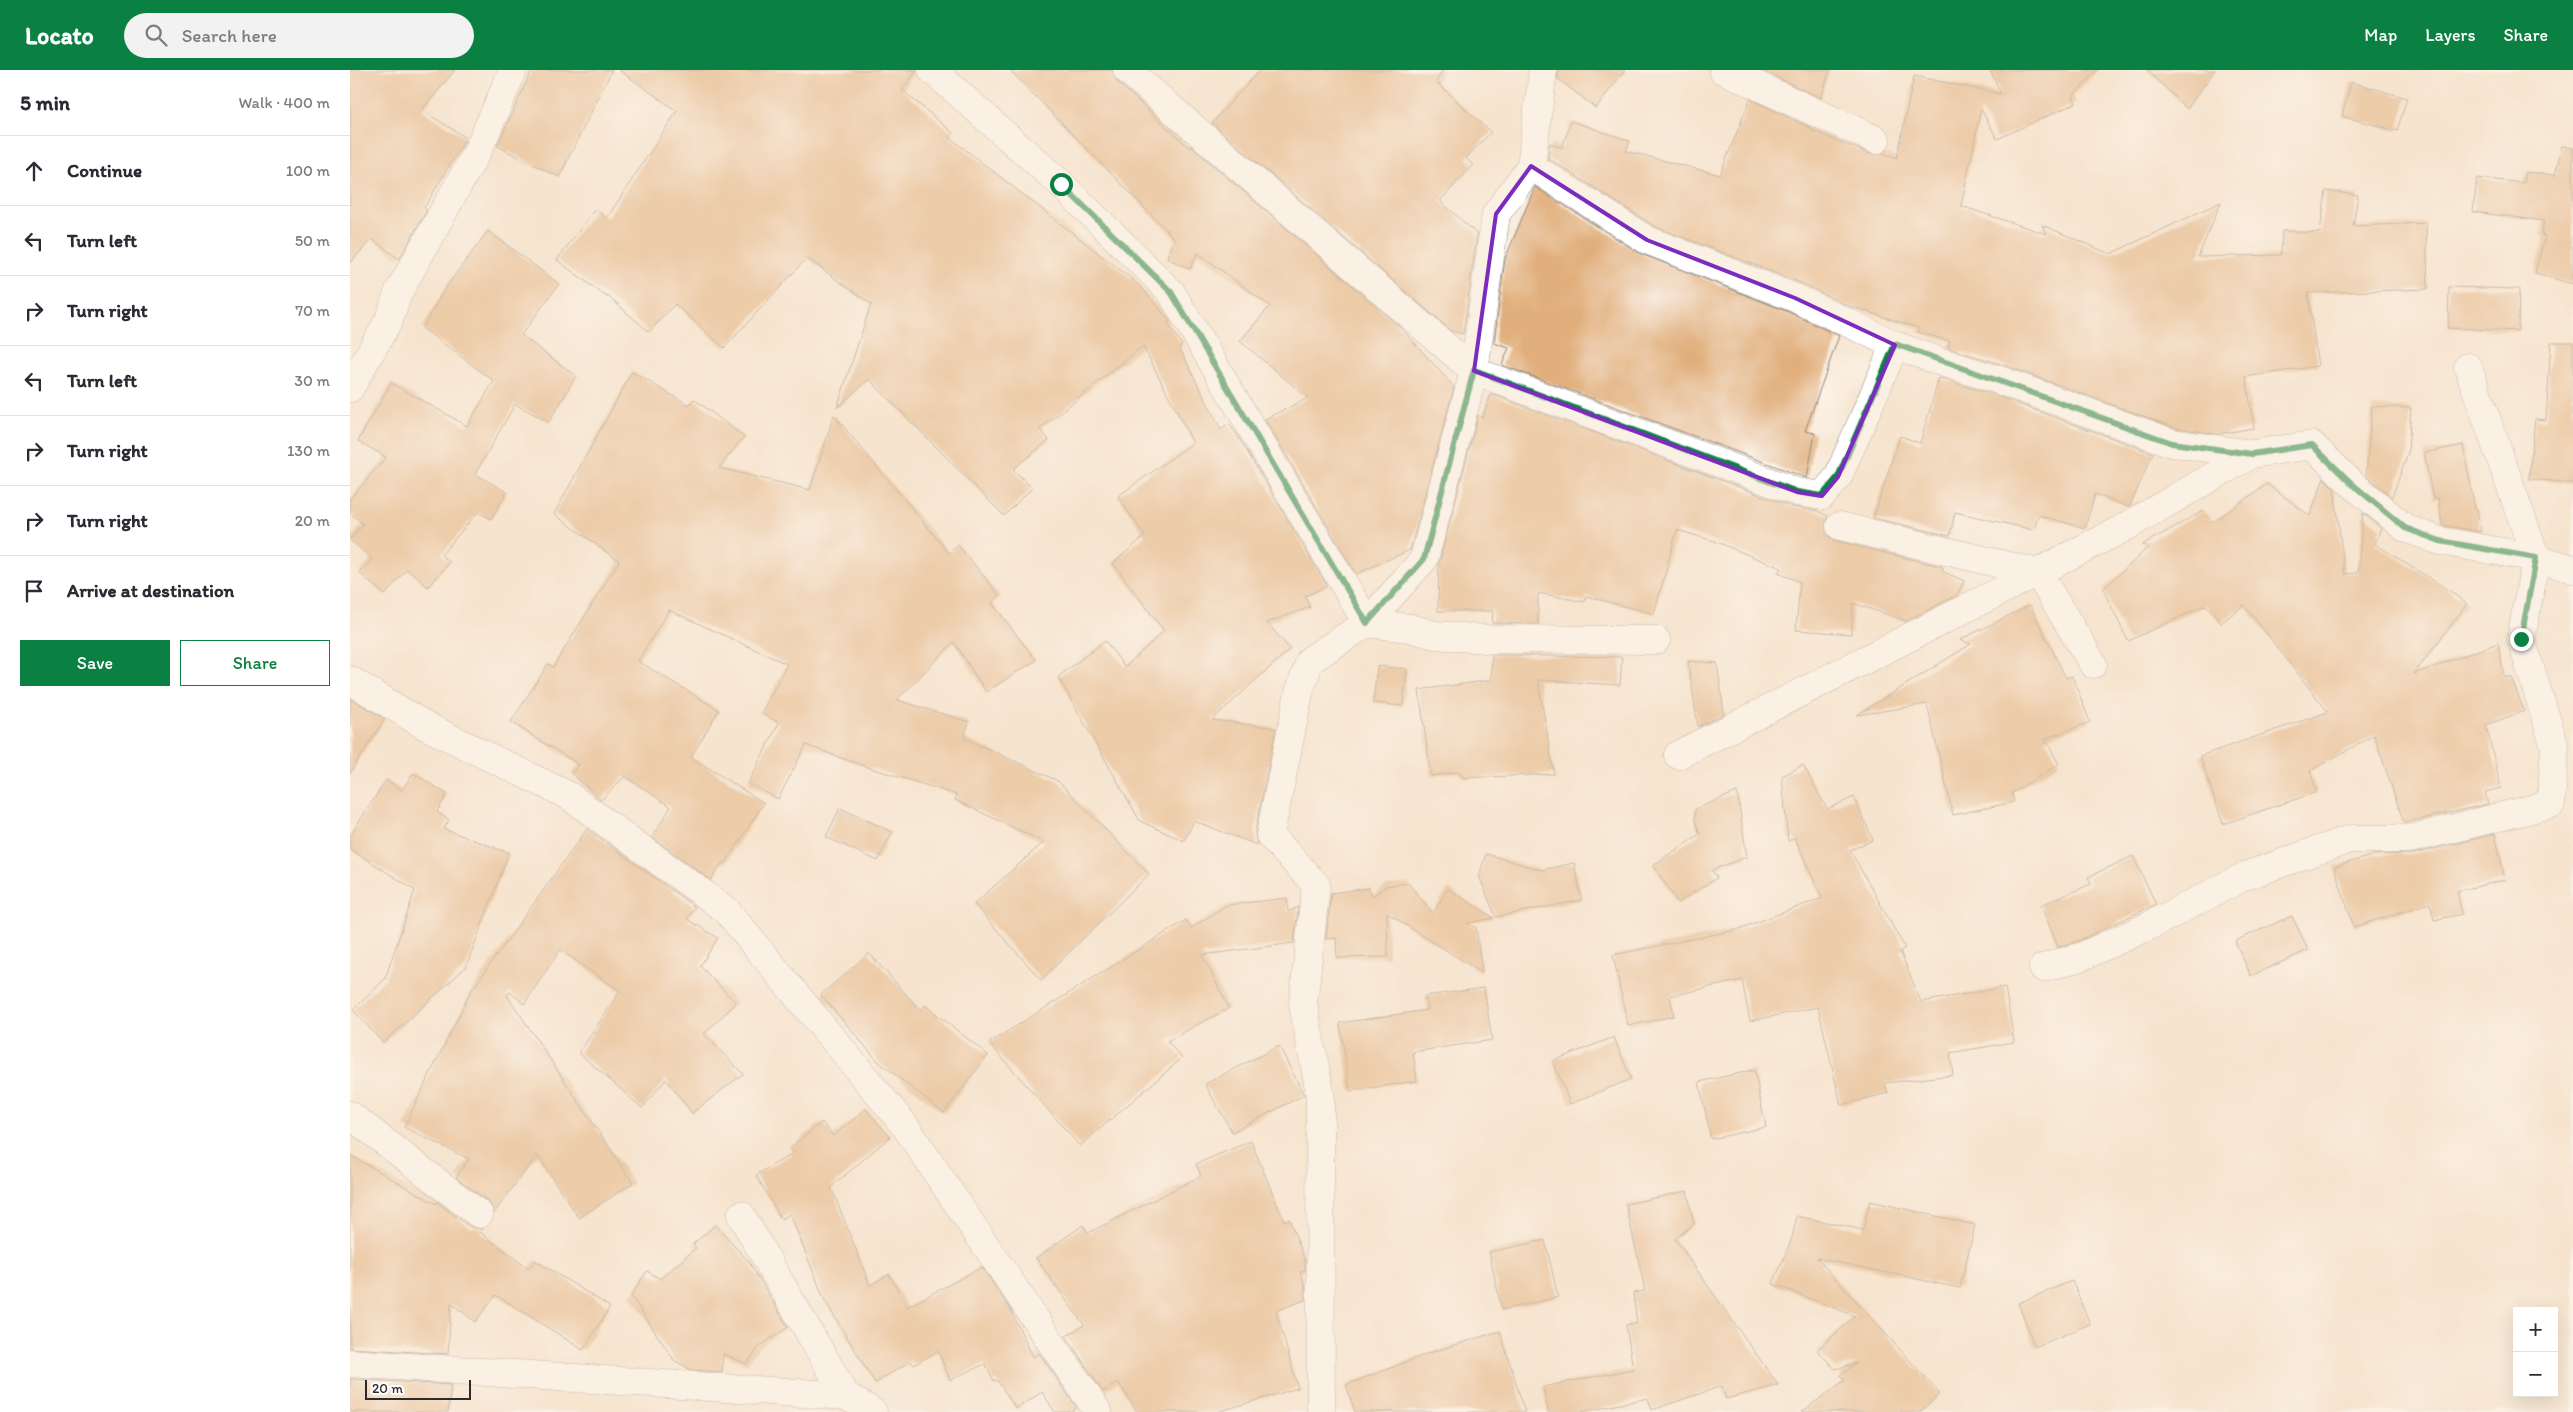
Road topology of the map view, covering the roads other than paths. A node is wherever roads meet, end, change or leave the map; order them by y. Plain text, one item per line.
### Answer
1 (513, 70) edge
2 (932, 70) edge
3 (1127, 70) edge
4 (1544, 70) edge
5 (1723, 70) edge
6 (1876, 140) dead end
7 (1531, 166) junction
8 (1895, 344) junction
9 (358, 350) edge
10 (2468, 367) dead end
11 (1474, 370) junction
12 (350, 388) edge
13 (2252, 454) junction
14 (1840, 526) dead end
15 (2536, 558) junction
16 (2573, 569) edge
17 (2038, 573) junction
18 (1367, 623) junction
19 (1656, 640) dead end
20 (2093, 664) dead end
21 (350, 680) edge
22 (1678, 755) dead end
23 (2043, 968) dead end
24 (350, 1115) edge
25 (479, 1214) dead end
26 (741, 1215) dead end
27 (350, 1363) edge
28 (846, 1396) junction
29 (873, 1412) edge
30 (1098, 1412) edge
31 (1321, 1412) edge

1 - 9 street
2 - 18 street
3 - 11 street
4 - 7 street
5 - 6 street
7 - 8 street
7 - 11 street
8 - 11 street
8 - 13 street
9 - 12 street
10 - 15 street
11 - 18 street
13 - 15 street
13 - 17 street
14 - 17 street
15 - 16 street
15 - 23 street
17 - 20 street
17 - 22 street
18 - 19 street
18 - 31 street
21 - 30 street
24 - 25 street
26 - 28 street
27 - 28 street
28 - 29 street

